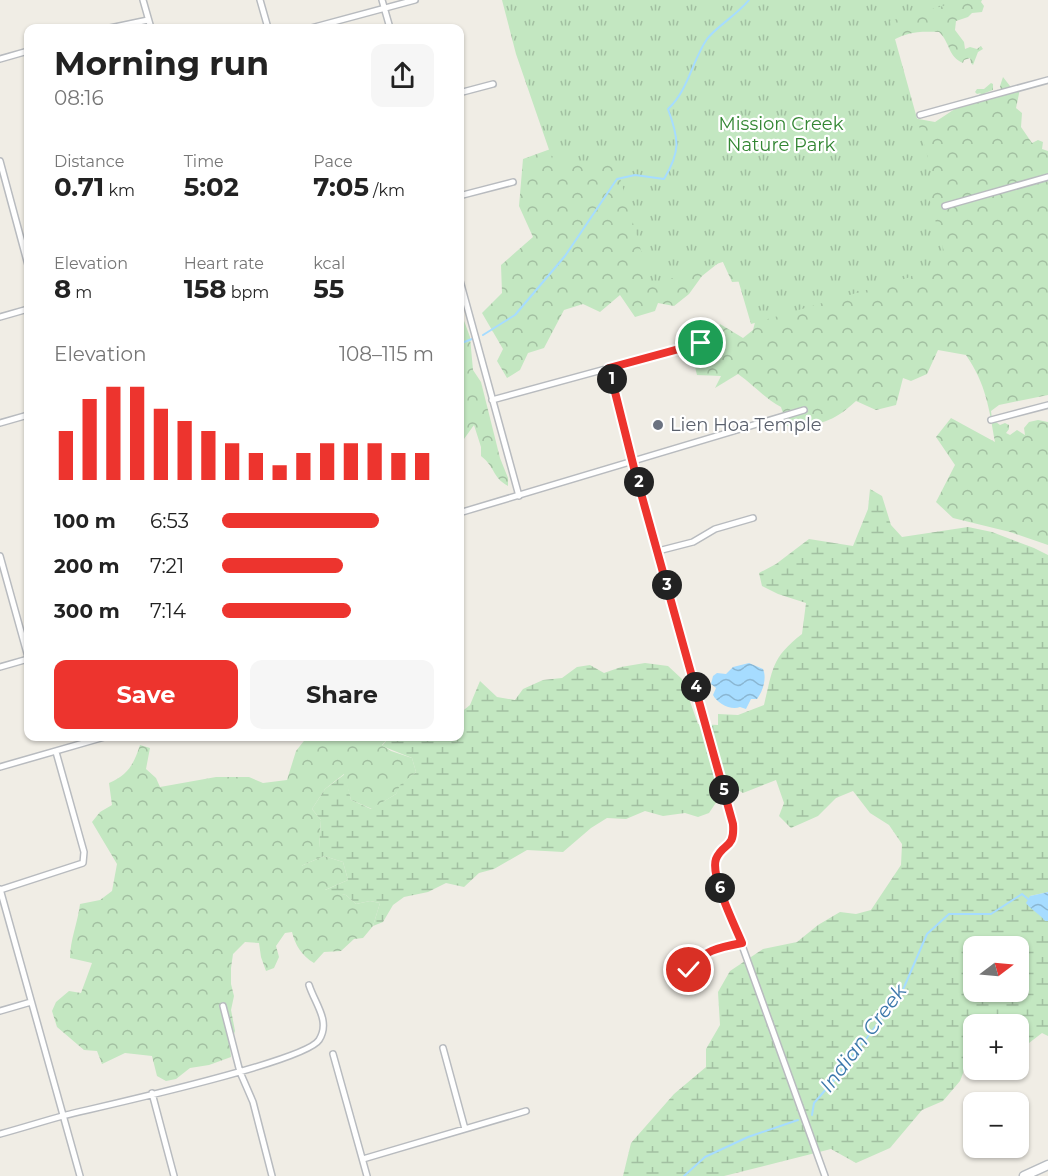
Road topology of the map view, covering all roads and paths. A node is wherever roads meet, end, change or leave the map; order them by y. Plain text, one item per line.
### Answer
1 (143, 0) edge
2 (260, 0) edge
3 (382, 0) edge
4 (415, 0) edge
5 (385, 9) junction
6 (148, 20) junction
7 (129, 24) edge
8 (150, 24) edge
9 (267, 24) edge
10 (327, 24) edge
11 (389, 24) edge
12 (24, 52) edge
13 (0, 59) edge
14 (1048, 80) edge
15 (493, 84) dead end
16 (464, 92) edge
17 (920, 115) dead end
18 (0, 161) edge
19 (1048, 177) edge
20 (513, 182) dead end
21 (464, 195) edge
22 (945, 206) dead end
23 (24, 250) edge
24 (464, 296) edge
25 (24, 310) edge
26 (0, 317) edge
27 (701, 343) dead end
28 (609, 368) junction
29 (492, 400) junction
30 (1048, 405) edge
31 (804, 410) dead end
32 (24, 416) edge
33 (991, 420) dead end
34 (0, 423) edge
35 (634, 461) junction
36 (519, 496) junction
37 (464, 512) edge
38 (753, 518) dead end
39 (658, 551) junction
40 (0, 556) edge
41 (24, 643) edge
42 (24, 659) edge
43 (0, 668) edge
44 (92, 741) edge
45 (56, 752) junction
46 (0, 767) edge
47 (0, 889) edge
48 (742, 943) junction
49 (689, 970) dead end
50 (309, 985) dead end
51 (31, 1002) junction
52 (223, 1006) dead end
53 (0, 1011) edge
54 (443, 1048) dead end
55 (333, 1054) dead end
56 (240, 1072) junction
57 (152, 1093) junction
58 (526, 1111) dead end
59 (64, 1116) junction
60 (465, 1128) junction
61 (0, 1134) edge
62 (363, 1159) junction
63 (1048, 1165) edge
64 (80, 1176) edge
65 (174, 1176) edge
66 (272, 1176) edge
67 (367, 1176) edge
68 (825, 1176) edge
69 (1024, 1176) edge

1 - 6 street
2 - 9 street
3 - 5 street
4 - 5 street
5 - 10 street
5 - 11 street
6 - 7 street
6 - 8 street
12 - 13 street
14 - 17 street
15 - 16 street
18 - 23 street
19 - 22 street
20 - 21 street
24 - 29 street
25 - 26 street
27 - 28 street
28 - 29 street
28 - 35 street
29 - 36 street
30 - 33 street
31 - 35 street
32 - 34 street
35 - 36 street
35 - 39 street
36 - 37 street
38 - 39 street
39 - 48 street
40 - 41 street
42 - 43 street
44 - 45 street
45 - 46 street
45 - 47 street
47 - 51 street
48 - 49 street
48 - 68 street
50 - 56 street
51 - 53 street
51 - 59 street
52 - 56 street
54 - 60 street
55 - 62 street
56 - 57 street
56 - 66 street
57 - 59 street
57 - 65 street
58 - 60 street
59 - 61 street
59 - 64 street
60 - 62 street
62 - 67 street
63 - 69 street

